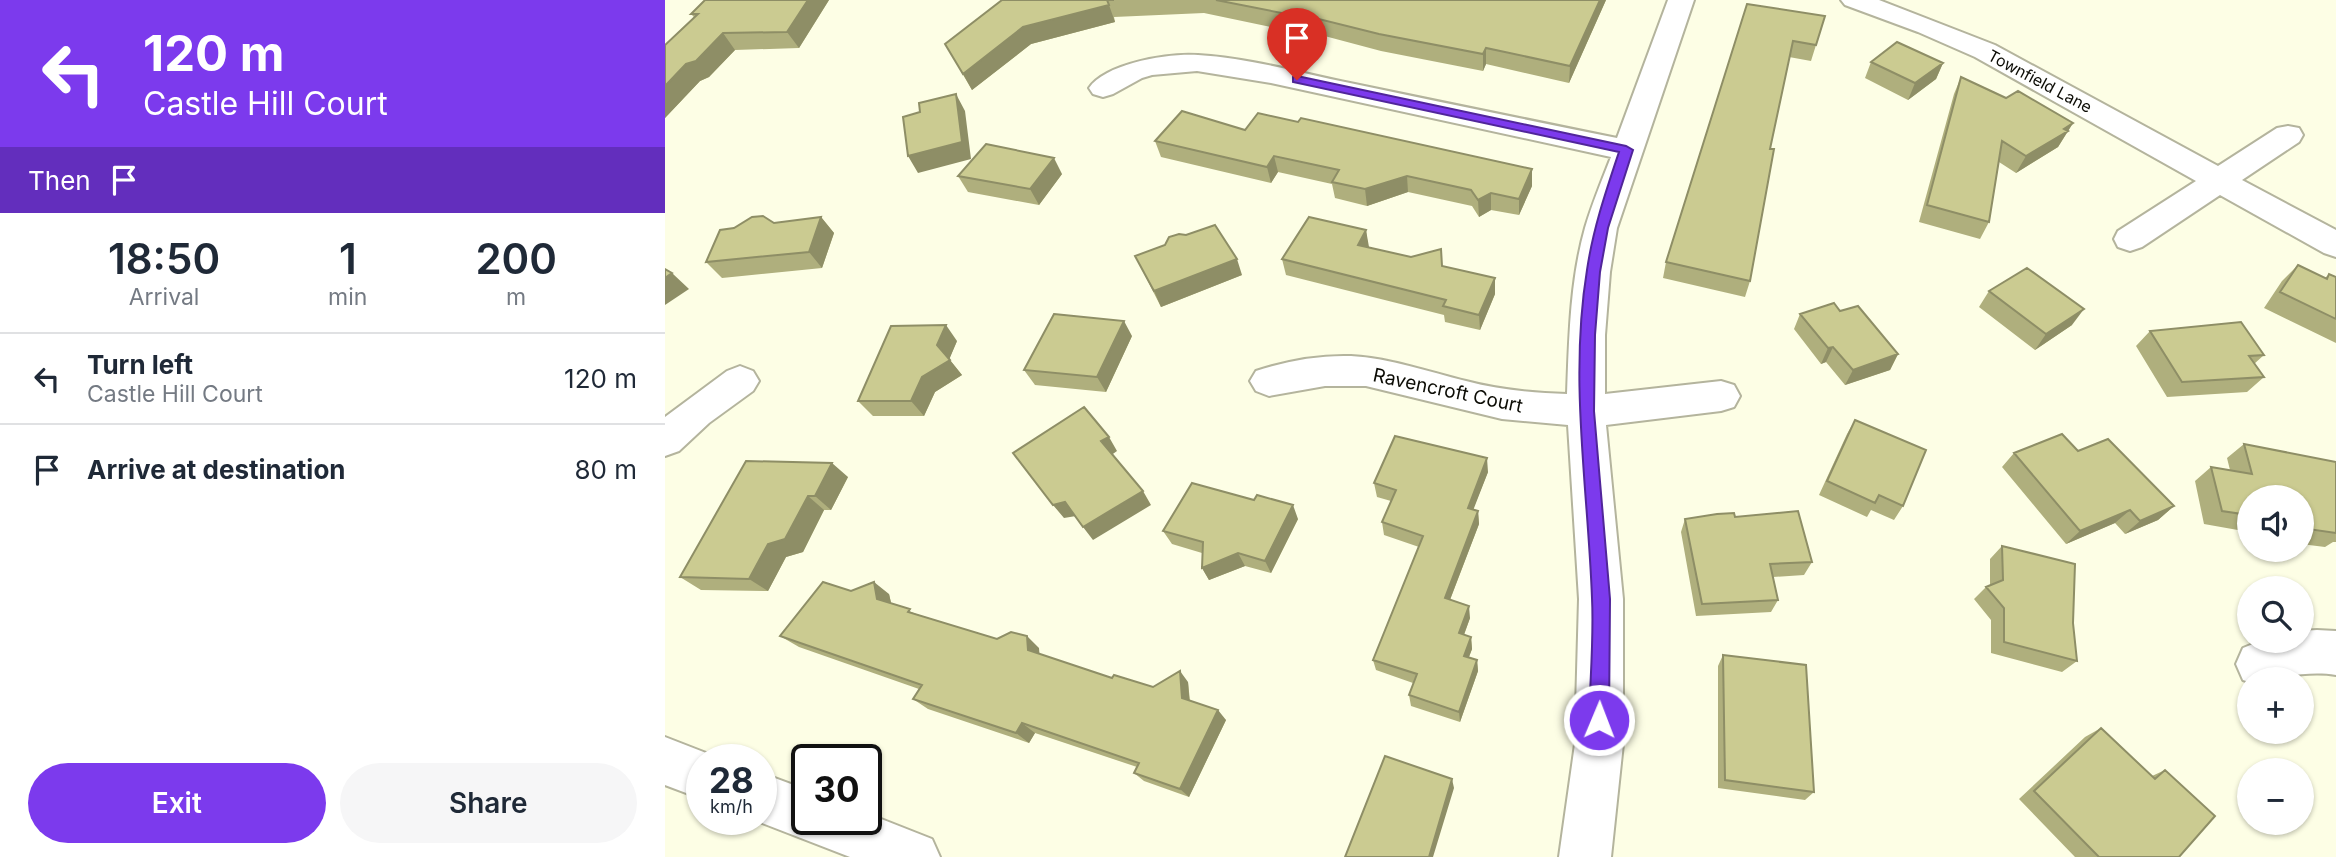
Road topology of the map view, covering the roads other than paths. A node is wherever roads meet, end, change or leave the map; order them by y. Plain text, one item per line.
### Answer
1 (1681, 0) edge
2 (1854, 0) edge
3 (1103, 88) dead end
4 (2288, 135) dead end
5 (1626, 150) junction
6 (2218, 181) junction
7 (2130, 239) dead end
8 (2336, 245) edge
9 (740, 381) dead end
10 (1269, 381) dead end
11 (1721, 396) dead end
12 (1586, 411) junction
13 (665, 440) edge
14 (2336, 653) edge
15 (2259, 664) dead end
16 (665, 761) edge
17 (686, 769) edge
18 (840, 835) edge
19 (857, 847) edge
20 (914, 857) edge
21 (1585, 857) edge

1 - 5 street
2 - 6 street, Townfield Lane
3 - 5 street
4 - 6 street
5 - 12 street
6 - 7 street
6 - 8 street, Townfield Lane
9 - 13 street
10 - 12 street, Ravencroft Court
11 - 12 street, Ravencroft Court
12 - 21 street
14 - 15 street
16 - 17 street
18 - 19 street
19 - 20 street

